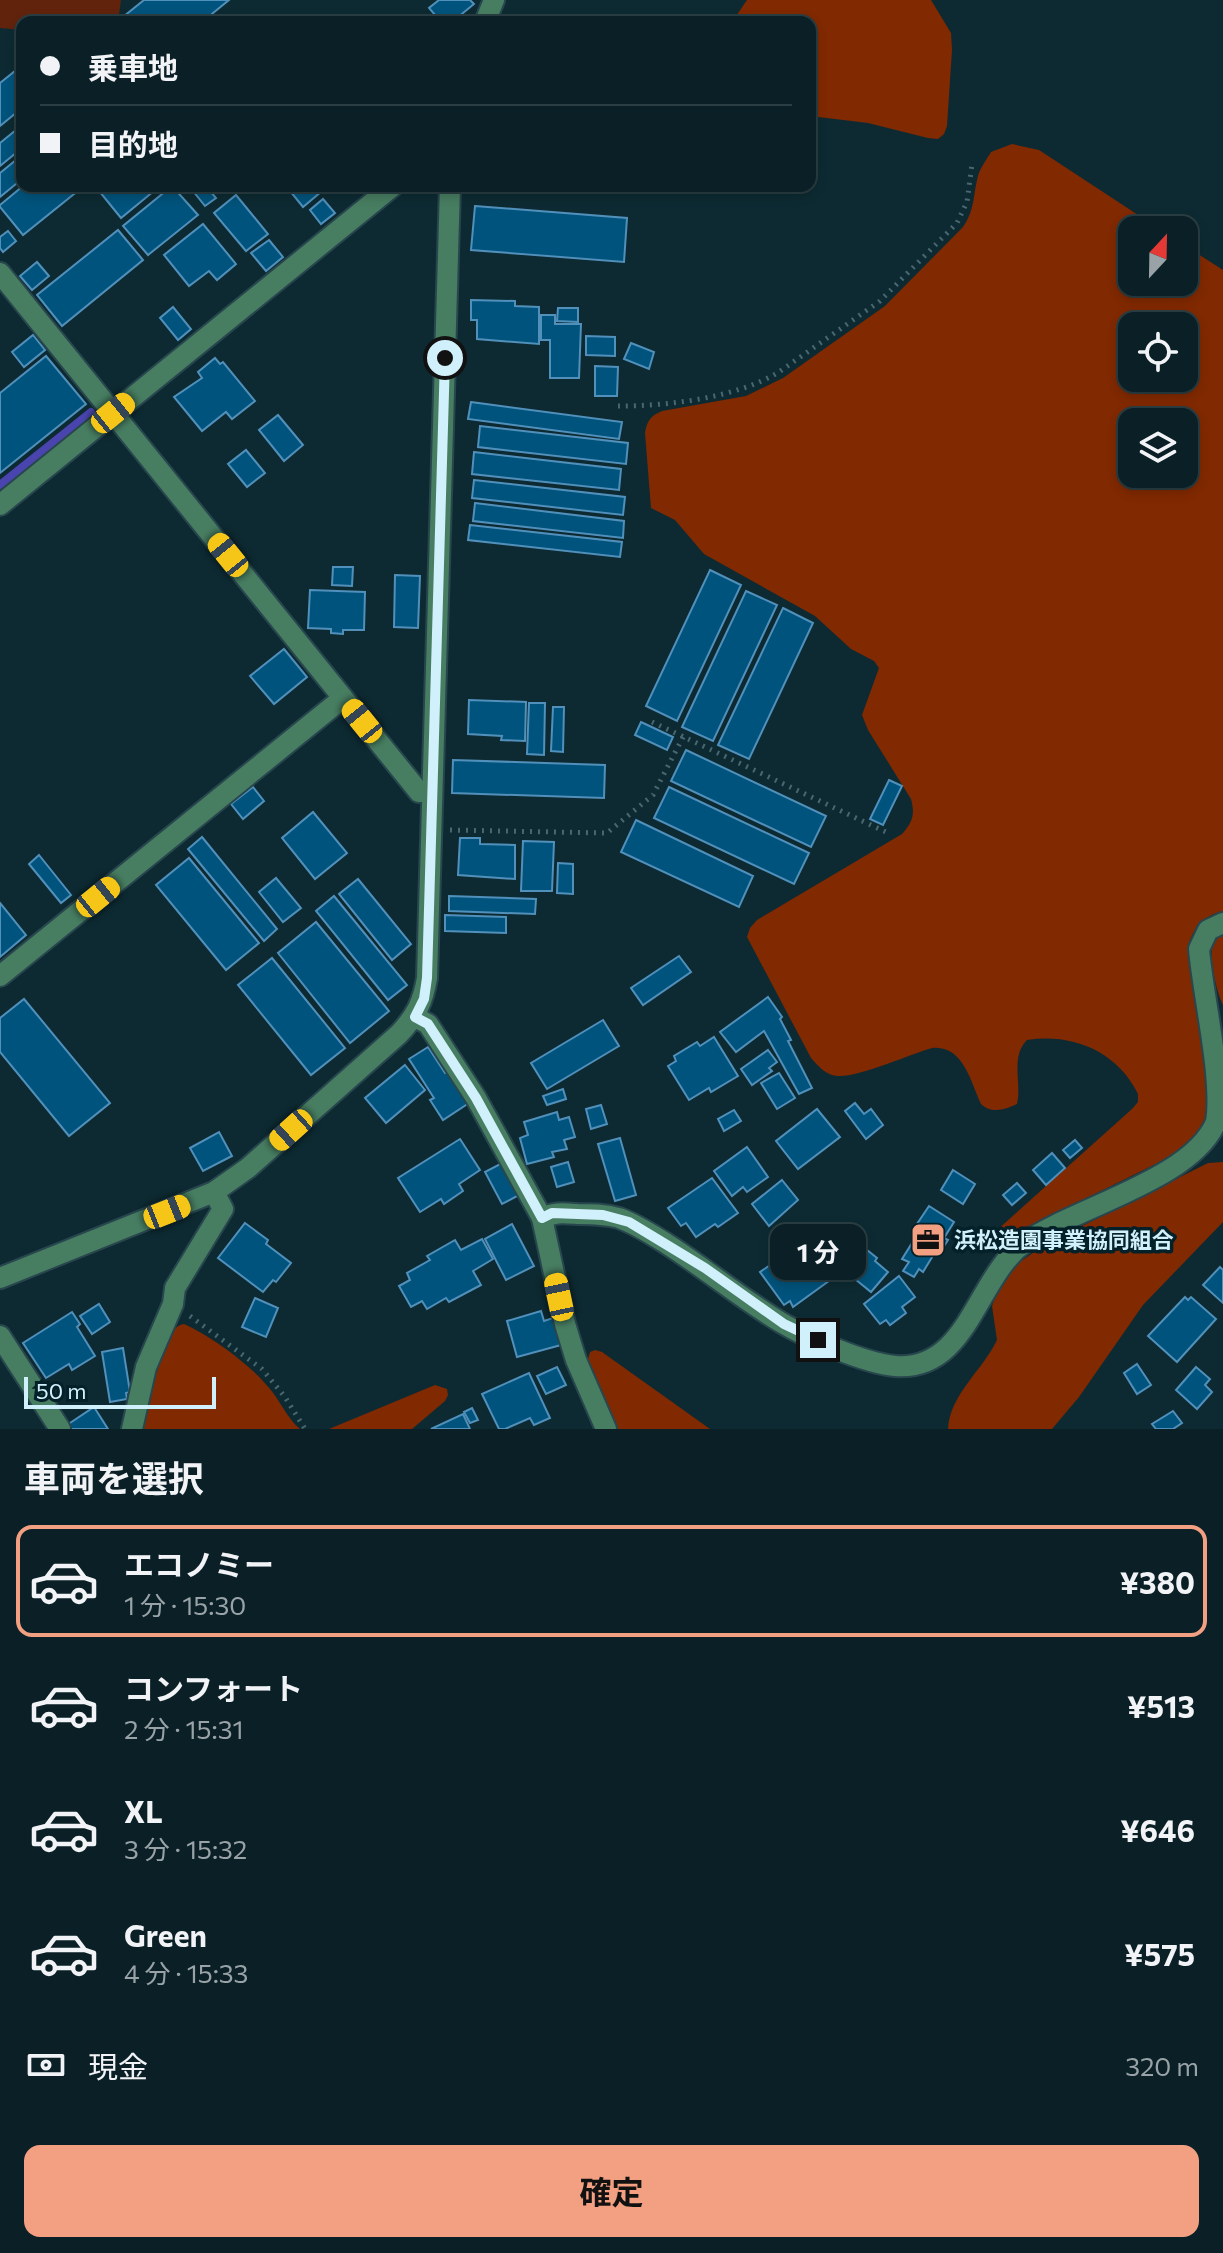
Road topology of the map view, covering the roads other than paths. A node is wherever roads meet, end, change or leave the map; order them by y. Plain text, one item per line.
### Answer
1 (386, 192) edge
2 (450, 192) edge
3 (0, 273) edge
4 (113, 413) junction
5 (0, 505) edge
6 (343, 698) junction
7 (432, 792) junction
8 (1223, 923) edge
9 (0, 976) edge
10 (415, 1017) junction
11 (214, 1192) junction
12 (542, 1218) junction
13 (0, 1278) edge
14 (0, 1336) edge
15 (60, 1429) edge
16 (132, 1429) edge
17 (606, 1429) edge

1 - 4 street
2 - 7 street
3 - 4 street
4 - 5 street
4 - 6 street
6 - 7 street
6 - 9 street
7 - 10 street
8 - 12 street
10 - 11 street
10 - 12 street
11 - 13 street
11 - 16 street
12 - 17 street
14 - 15 street

